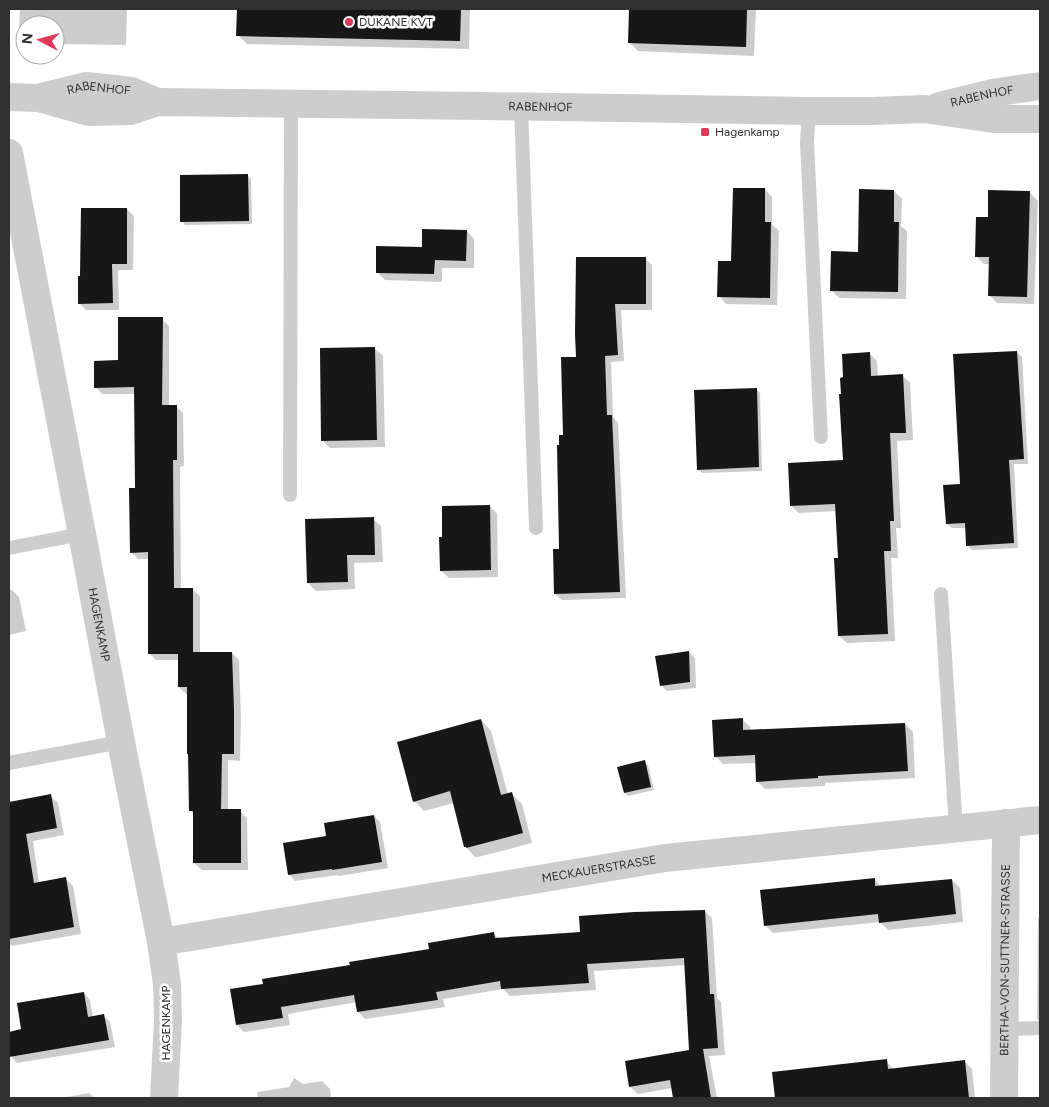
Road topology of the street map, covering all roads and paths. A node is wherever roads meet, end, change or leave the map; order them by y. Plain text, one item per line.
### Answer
1 (1040, 86) edge
2 (9, 97) edge
3 (290, 104) junction
4 (521, 106) junction
5 (924, 110) junction
6 (808, 111) junction
7 (1040, 119) edge
8 (9, 154) edge
9 (820, 437) dead end
10 (290, 495) dead end
11 (536, 528) dead end
12 (82, 534) junction
13 (9, 548) edge
14 (941, 594) dead end
15 (121, 742) junction
16 (9, 763) edge
17 (1040, 820) edge
18 (1006, 823) junction
19 (956, 829) junction
20 (161, 942) junction
21 (1040, 1028) edge
22 (1005, 1030) junction
23 (164, 1098) edge
24 (1004, 1098) edge

1 - 5 street, RABENHOF
2 - 3 street, RABENHOF
3 - 4 street, RABENHOF
3 - 10 lane
4 - 6 street, RABENHOF
4 - 11 lane
5 - 6 street, RABENHOF
5 - 7 street, RABENHOF
6 - 9 lane
8 - 12 street, HAGENKAMP
12 - 13 lane
12 - 15 street, HAGENKAMP
14 - 19 lane
15 - 16 lane
15 - 20 street, HAGENKAMP
17 - 18 street, MECKAUERSTRASSE
18 - 19 street, MECKAUERSTRASSE
18 - 22 street, BERTHA-VON-SUTTNER-STRASSE
19 - 20 street, MECKAUERSTRASSE
20 - 23 street, HAGENKAMP
21 - 22 lane
22 - 24 street, BERTHA-VON-SUTTNER-STRASSE

